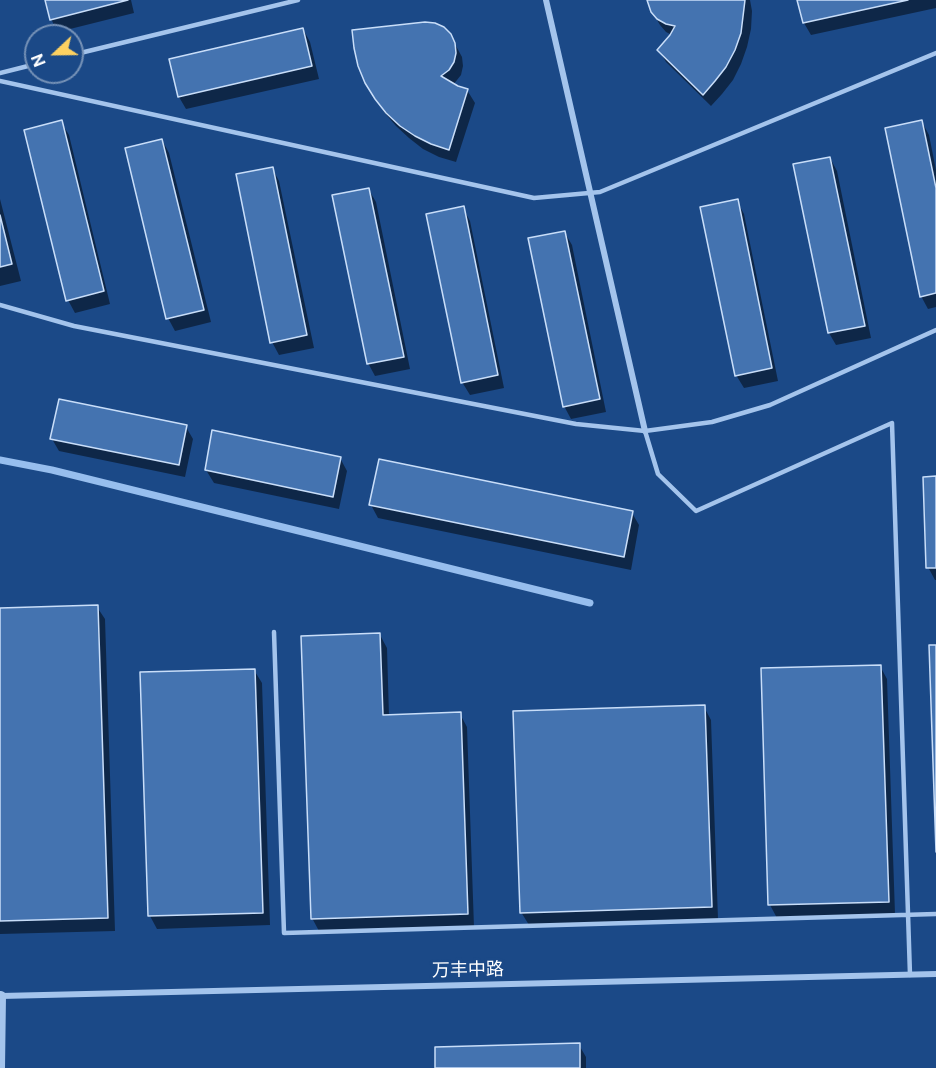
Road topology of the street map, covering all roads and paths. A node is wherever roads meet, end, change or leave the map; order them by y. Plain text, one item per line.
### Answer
1 (298, 0) edge
2 (546, 0) edge
3 (84, 52) edge
4 (936, 53) edge
5 (24, 67) edge
6 (0, 73) edge
7 (0, 81) edge
8 (590, 193) junction
9 (0, 305) edge
10 (936, 330) edge
11 (645, 431) junction
12 (274, 632) dead end
13 (936, 914) edge
14 (908, 915) junction
15 (936, 974) edge
16 (910, 975) junction
17 (1, 996) edge
18 (0, 1068) edge

1 - 3 lane
2 - 8 street
4 - 8 lane
5 - 6 lane
7 - 8 lane
8 - 11 street
9 - 11 lane
10 - 11 lane
11 - 14 lane
12 - 14 lane
13 - 14 lane
14 - 16 lane
15 - 16 street, 万丰中路
16 - 17 street, 万丰中路
17 - 18 street

